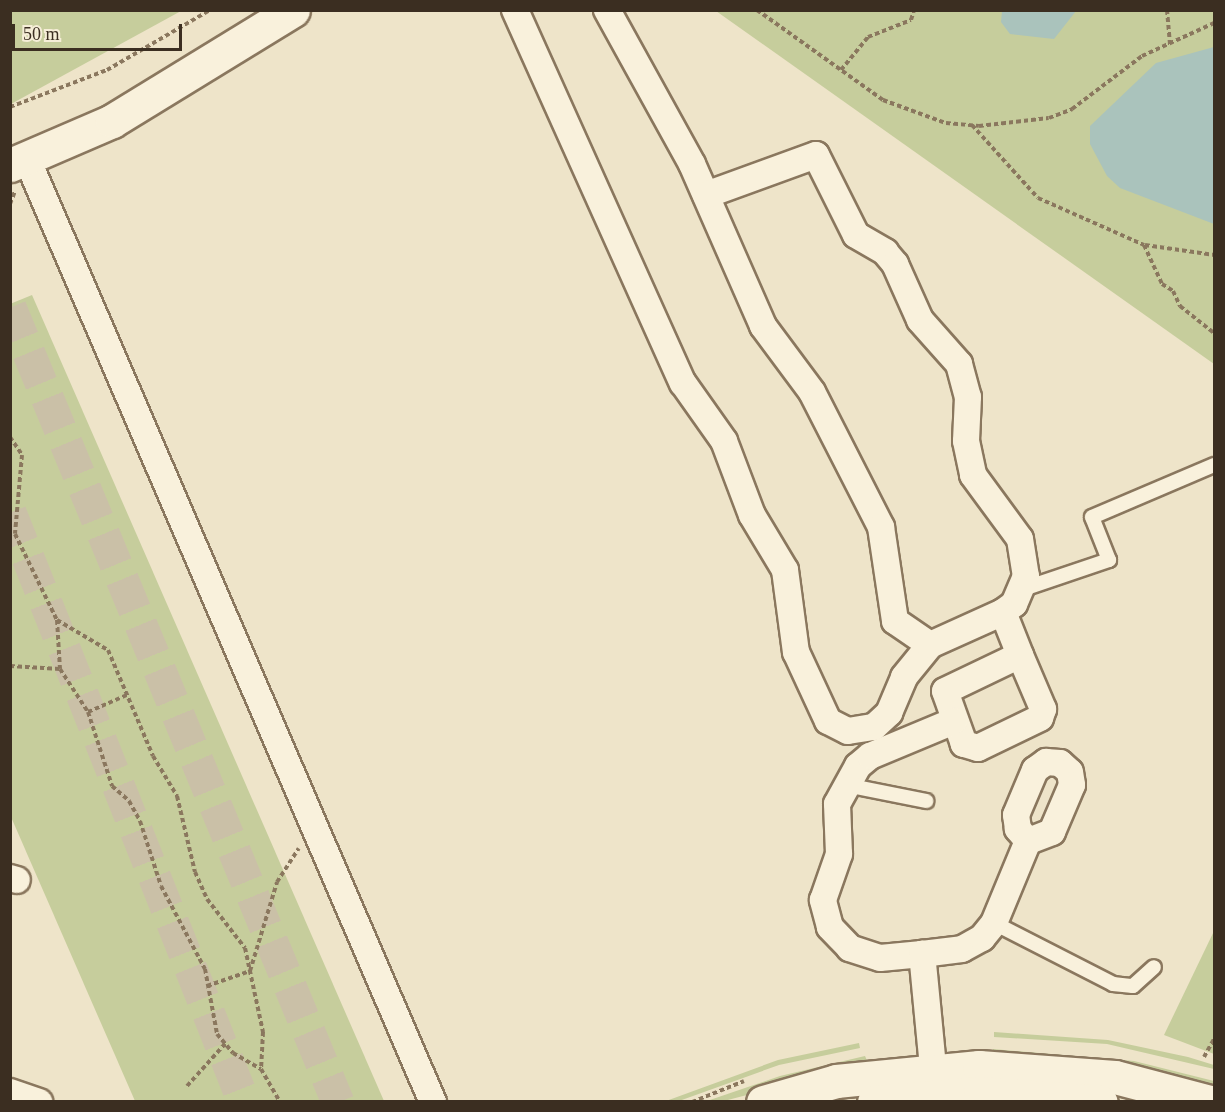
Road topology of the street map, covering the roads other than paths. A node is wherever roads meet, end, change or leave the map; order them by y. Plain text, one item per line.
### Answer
1 (293, 10) edge
2 (515, 10) edge
3 (607, 10) edge
4 (19, 162) edge
5 (706, 195) junction
6 (1215, 465) edge
7 (1023, 589) junction
8 (1003, 612) junction
9 (930, 645) junction
10 (1020, 655) junction
11 (954, 721) junction
12 (846, 785) junction
13 (927, 801) dead end
14 (1028, 841) dead end
15 (994, 923) junction
16 (922, 954) junction
17 (1154, 967) dead end
18 (934, 1081) junction
19 (10, 1092) edge
20 (39, 1101) edge
21 (433, 1101) edge
22 (763, 1101) edge
23 (874, 1101) edge
24 (1101, 1101) edge
25 (1210, 1101) edge

1 - 4 street
2 - 9 street
3 - 5 street
4 - 21 street
5 - 7 street
5 - 9 street
6 - 7 lane
7 - 8 street
8 - 9 street
8 - 10 street
10 - 11 street
10 - 11 street
11 - 12 street
12 - 13 lane
12 - 16 street
14 - 15 street
15 - 16 street
15 - 17 lane
16 - 18 street
18 - 22 street
18 - 23 street
18 - 24 street
18 - 25 street
19 - 20 street

